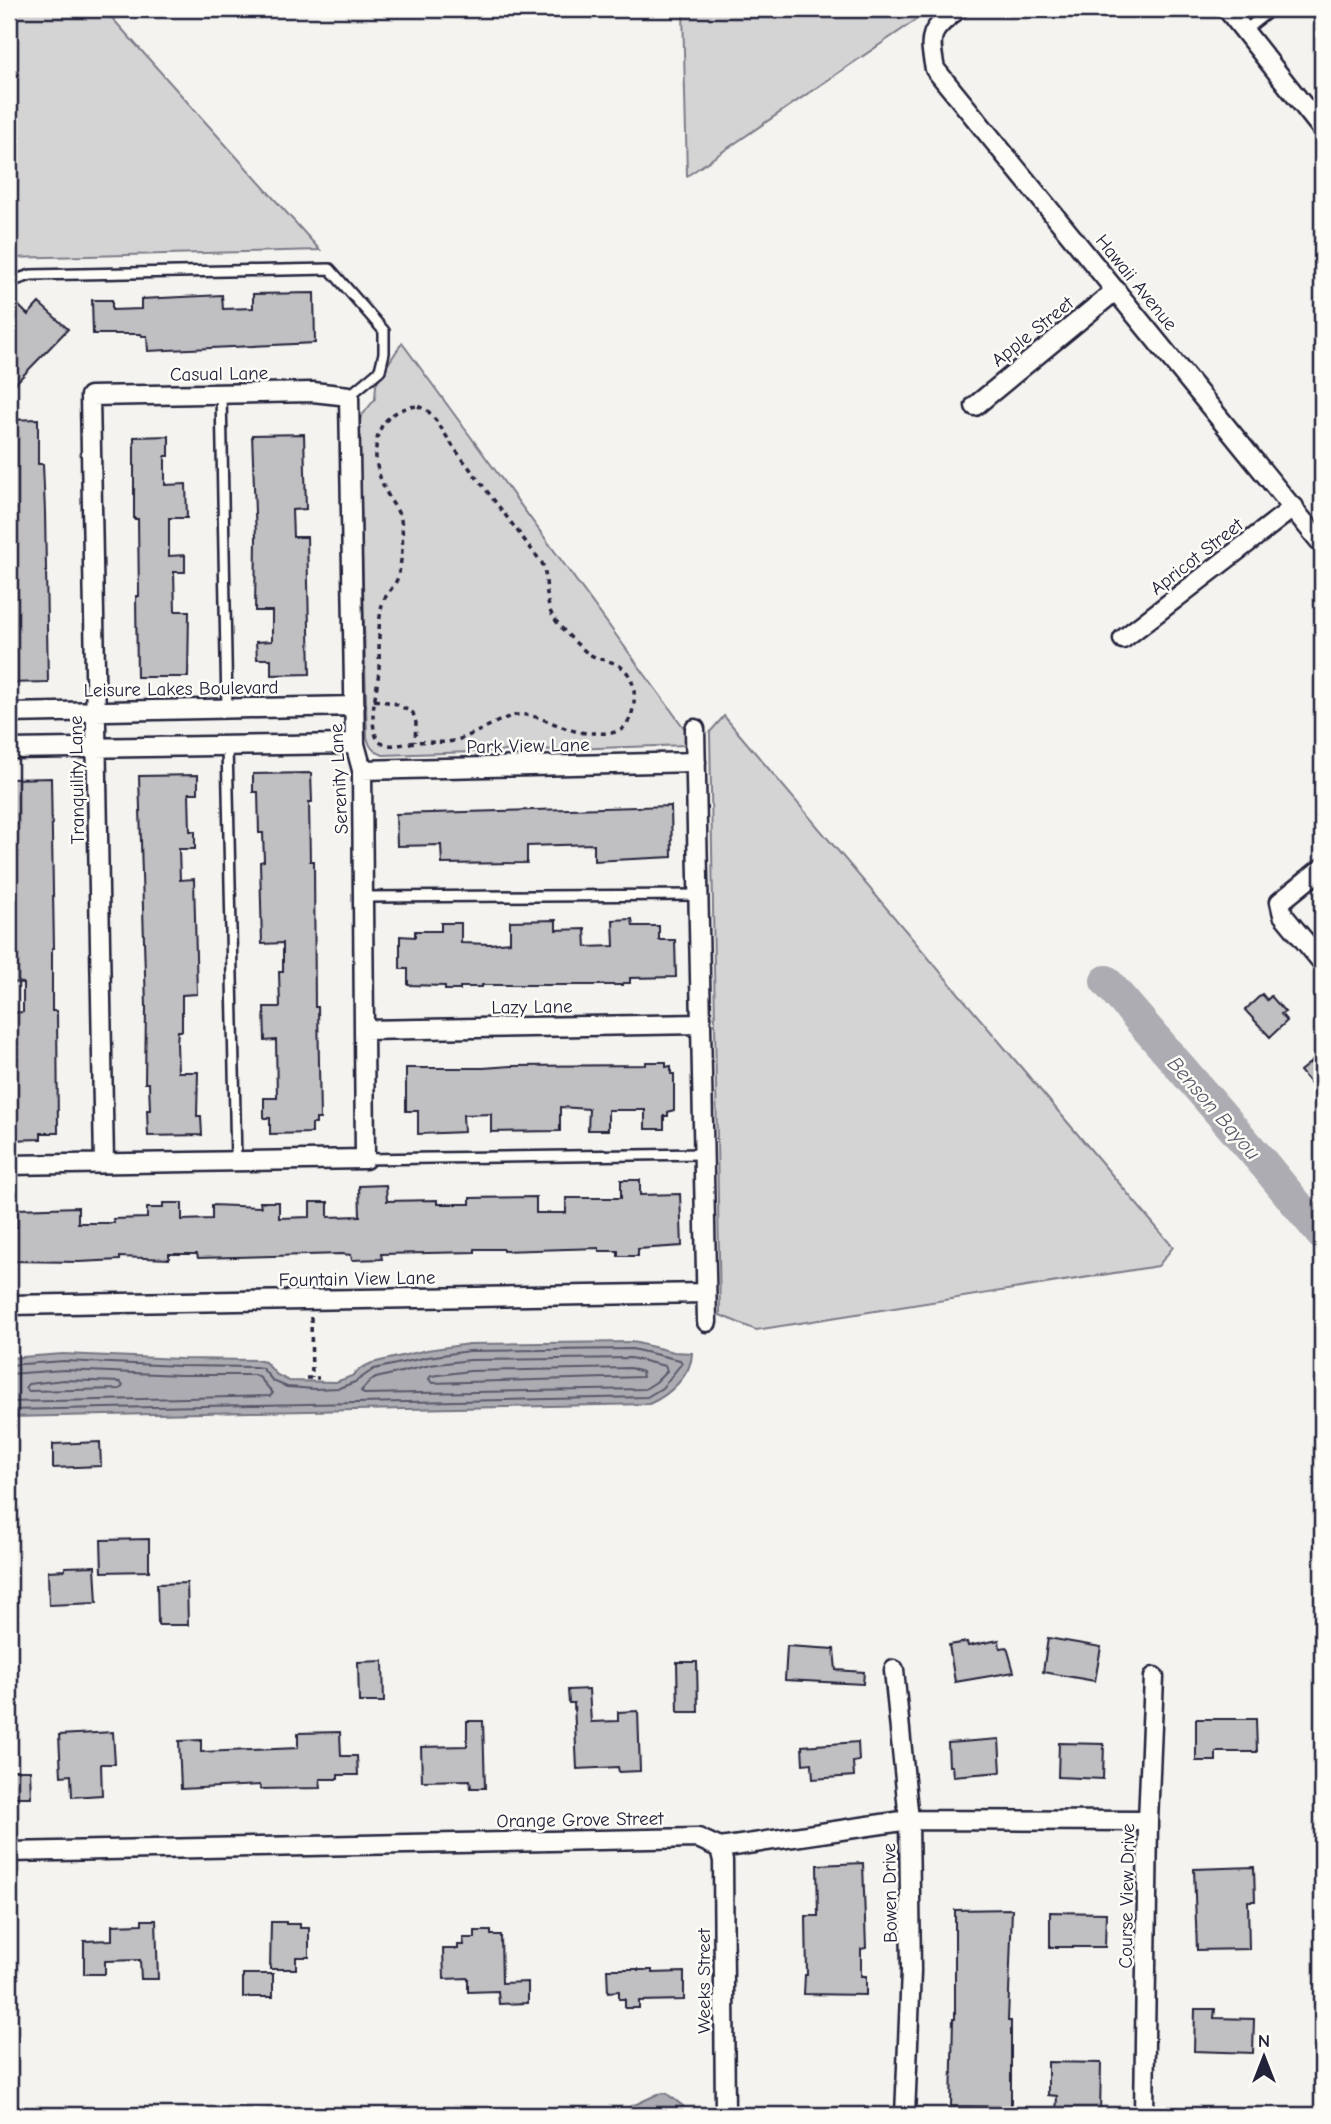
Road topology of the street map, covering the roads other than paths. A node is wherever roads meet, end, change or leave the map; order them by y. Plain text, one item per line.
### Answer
1 (958, 9) edge
2 (1227, 9) edge
3 (1272, 9) edge
4 (1245, 30) junction
5 (1322, 129) edge
6 (9, 282) edge
7 (1116, 290) junction
8 (220, 394) junction
9 (90, 396) joint
10 (349, 396) junction
11 (975, 406) dead end
12 (1294, 507) junction
13 (1322, 544) edge
14 (1123, 639) dead end
15 (355, 706) junction
16 (227, 709) junction
17 (96, 711) junction
18 (9, 713) edge
19 (695, 729) dead end
20 (227, 744) junction
21 (355, 744) junction
22 (96, 747) junction
23 (9, 749) edge
24 (696, 762) junction
25 (362, 770) junction
26 (1322, 868) edge
27 (698, 895) junction
28 (363, 897) junction
29 (1322, 962) edge
30 (701, 1024) junction
31 (364, 1030) junction
32 (703, 1154) junction
33 (365, 1159) junction
34 (236, 1161) junction
35 (104, 1163) junction
36 (9, 1165) edge
37 (706, 1293) junction
38 (9, 1305) edge
39 (707, 1322) dead end
40 (894, 1670) dead end
41 (1154, 1677) dead end
42 (909, 1820) junction
43 (1148, 1821) junction
44 (720, 1847) junction
45 (9, 1852) edge
46 (725, 2115) edge
47 (905, 2115) edge
48 (1144, 2115) edge

1 - 7 street, Hawaii Avenue
2 - 4 street
3 - 4 lane
4 - 5 street
6 - 10 lane
7 - 11 street, Apple Street
7 - 12 street, Hawaii Avenue
8 - 9 street, Casual Lane
8 - 10 street, Casual Lane
8 - 16 lane
9 - 17 street, Tranquility Lane
10 - 15 street, Serenity Lane
12 - 13 street, Hawaii Avenue
12 - 14 street, Apricot Street
15 - 16 street, Leisure Lakes Boulevard
15 - 21 street, Serenity Lane
16 - 17 street, Leisure Lakes Boulevard
17 - 18 street, Leisure Lakes Boulevard
17 - 22 street, Tranquility Lane
19 - 24 street
20 - 21 street
20 - 22 street
20 - 34 lane
21 - 25 street, Serenity Lane
22 - 23 street
22 - 35 street, Tranquility Lane
24 - 25 street, Park View Lane
24 - 27 street
25 - 28 street, Serenity Lane
26 - 29 street
27 - 28 lane
27 - 30 street
28 - 31 street, Serenity Lane
30 - 31 street, Lazy Lane
30 - 32 street
31 - 33 street, Serenity Lane
32 - 33 lane
32 - 37 street
33 - 34 street
34 - 35 street
35 - 36 street
37 - 38 street, Fountain View Lane
37 - 39 street
40 - 42 street, Bowen Drive
41 - 43 street, Course View Drive
42 - 43 street, Orange Grove Street
42 - 44 street, Orange Grove Street
42 - 47 street, Bowen Drive
43 - 48 street, Course View Drive
44 - 45 street, Orange Grove Street
44 - 46 street, Weeks Street

